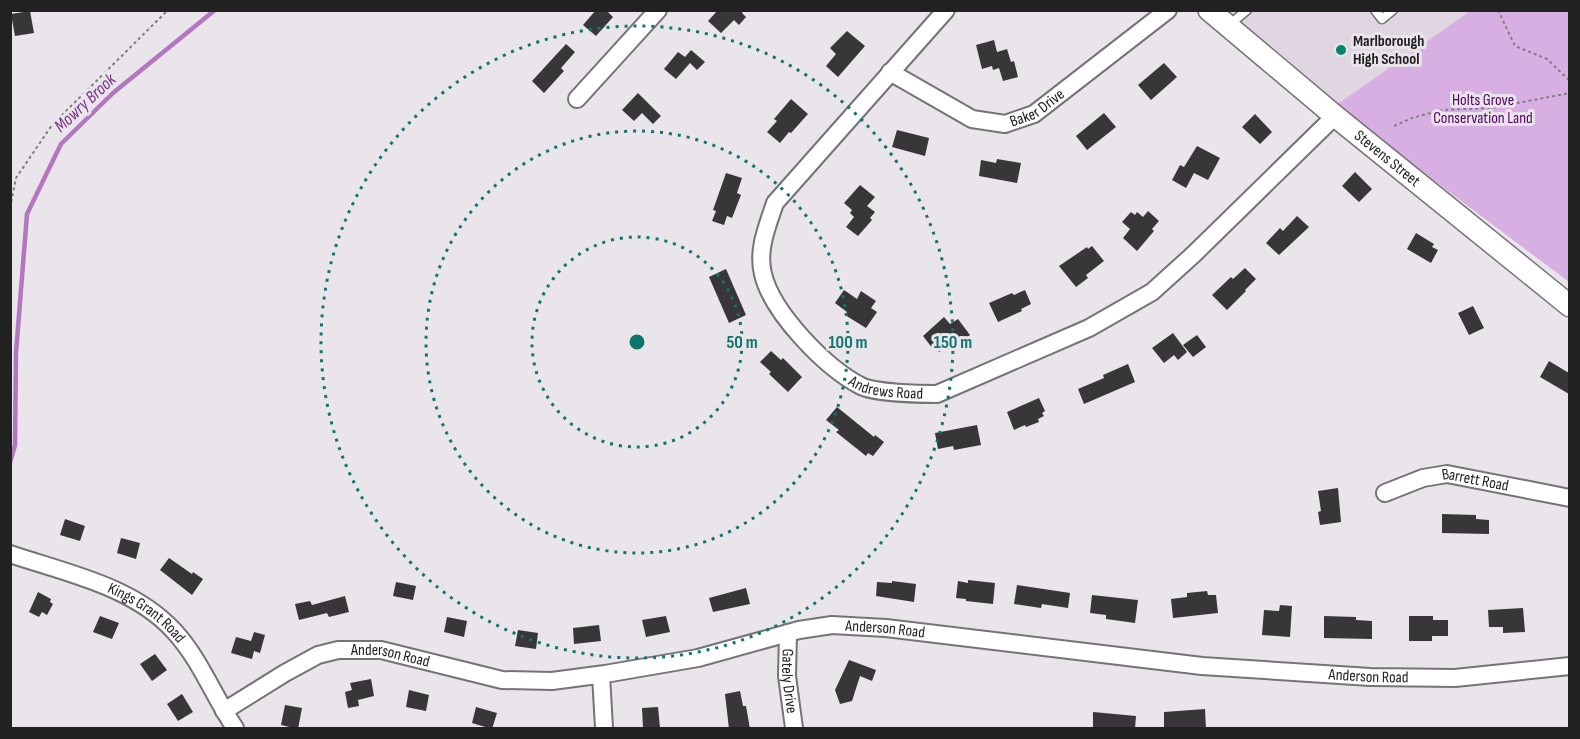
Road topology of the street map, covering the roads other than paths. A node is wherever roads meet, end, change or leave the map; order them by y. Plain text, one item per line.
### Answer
1 (658, 10) edge
2 (946, 10) edge
3 (1168, 10) edge
4 (1209, 10) edge
5 (1247, 10) edge
6 (1375, 10) edge
7 (1393, 10) edge
8 (1228, 26) junction
9 (890, 72) junction
10 (577, 99) dead end
11 (1335, 116) junction
12 (1569, 306) edge
13 (1385, 493) dead end
14 (1569, 498) edge
15 (10, 554) edge
16 (788, 633) junction
17 (1569, 666) edge
18 (601, 675) junction
19 (224, 711) junction
20 (235, 729) edge
21 (604, 729) edge
22 (794, 729) edge

1 - 10 street
2 - 9 street, Andrews Road
3 - 9 street, Baker Drive
4 - 8 street, Stevens Street
5 - 8 lane
6 - 7 lane
8 - 11 street, Stevens Street
9 - 11 street, Andrews Road
11 - 12 street, Stevens Street
13 - 14 street, Barrett Road
15 - 19 street, Kings Grant Road
16 - 17 street, Anderson Road
16 - 18 street, Anderson Road
16 - 22 street, Gately Drive
18 - 19 street, Anderson Road
18 - 21 street
19 - 20 street, Kings Grant Road

